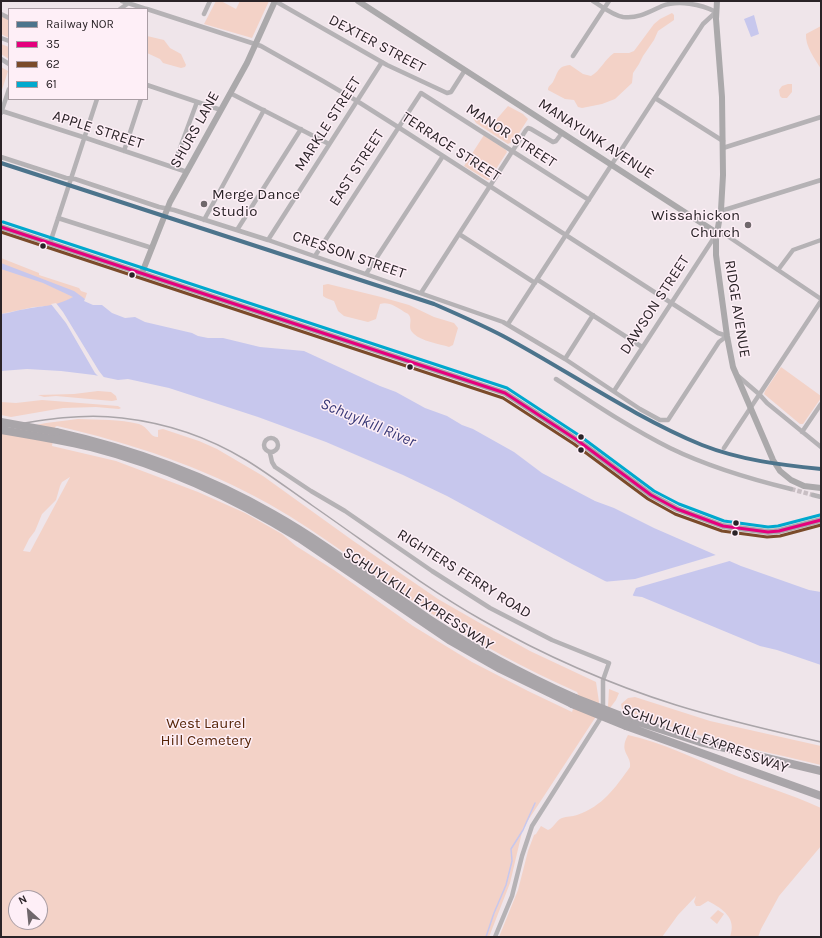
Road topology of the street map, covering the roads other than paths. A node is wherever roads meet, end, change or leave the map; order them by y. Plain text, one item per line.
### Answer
1 (122, 1) edge
2 (210, 1) edge
3 (275, 1) edge
4 (358, 1) edge
5 (594, 1) edge
6 (609, 1) edge
7 (717, 1) edge
8 (130, 2) edge
9 (121, 8) edge
10 (145, 8) edge
11 (604, 8) junction
12 (148, 9) edge
13 (716, 12) junction
14 (204, 14) dead end
15 (255, 44) junction
16 (574, 56) dead end
17 (382, 62) junction
18 (465, 70) junction
19 (148, 85) edge
20 (8, 92) edge
21 (230, 93) junction
22 (420, 93) joint
23 (655, 98) junction
24 (97, 100) edge
25 (141, 100) edge
26 (357, 101) junction
27 (197, 102) junction
28 (221, 110) junction
29 (264, 110) junction
30 (1, 112) edge
31 (821, 117) edge
32 (398, 127) junction
33 (301, 129) junction
34 (562, 133) junction
35 (84, 138) junction
36 (329, 144) junction
37 (723, 145) junction
38 (124, 151) junction
39 (512, 151) junction
40 (443, 156) junction
41 (1, 157) edge
42 (611, 165) junction
43 (173, 167) junction
44 (187, 172) junction
45 (71, 178) junction
46 (821, 180) edge
47 (490, 186) junction
48 (589, 200) junction
49 (167, 209) junction
50 (721, 212) junction
51 (58, 218) junction
52 (204, 220) junction
53 (1, 227) edge
54 (237, 230) junction
55 (717, 233) junction
56 (459, 234) junction
57 (566, 235) junction
58 (268, 240) junction
59 (821, 240) edge
60 (50, 242) junction
61 (152, 248) junction
62 (315, 256) junction
63 (778, 270) junction
64 (142, 273) junction
65 (366, 274) junction
66 (536, 281) junction
67 (421, 293) junction
68 (821, 300) edge
69 (671, 303) junction
70 (593, 315) junction
71 (508, 324) junction
72 (728, 336) junction
73 (642, 347) junction
74 (564, 359) junction
75 (736, 375) junction
76 (556, 379) dead end
77 (614, 391) junction
78 (759, 394) junction
79 (821, 404) edge
80 (750, 408) junction
81 (1, 422) edge
82 (1, 430) edge
83 (802, 432) junction
84 (55, 436) junction
85 (821, 447) edge
86 (724, 448) dead end
87 (270, 453) dead end
88 (821, 488) edge
89 (791, 489) tunnel mouth
90 (813, 495) tunnel mouth
91 (821, 497) edge
92 (821, 520) edge
93 (627, 722) junction
94 (821, 771) edge
95 (821, 796) edge
96 (496, 937) edge

1 - 8 street, TERRACE STREET
2 - 14 street
3 - 15 street, SHURS LANE
3 - 17 street, DEXTER STREET
4 - 18 street, MANAYUNK AVENUE
5 - 11 street
6 - 11 street
7 - 13 street, RIDGE AVENUE
8 - 9 street
8 - 10 street, TERRACE STREET
11 - 13 street
11 - 16 street
12 - 15 street, TERRACE STREET
13 - 23 street
13 - 37 street, RIDGE AVENUE
15 - 21 street, SHURS LANE
15 - 26 street, TERRACE STREET
17 - 18 street, DEXTER STREET
17 - 26 street, MARKLE STREET
18 - 34 street, MANAYUNK AVENUE
19 - 27 street
20 - 30 street
21 - 28 street, SHURS LANE
21 - 29 street
22 - 32 street, EAST STREET
22 - 39 street, MANOR STREET
23 - 37 street
23 - 42 street
24 - 35 street
25 - 38 street
26 - 32 street, TERRACE STREET
26 - 36 street, MARKLE STREET
27 - 28 street
27 - 43 street
28 - 44 street, SHURS LANE
29 - 33 street
29 - 52 street
30 - 35 street, APPLE STREET
31 - 37 street
32 - 40 street, TERRACE STREET
32 - 62 street, EAST STREET
33 - 36 street
33 - 54 street
34 - 39 street
34 - 42 street, MANAYUNK AVENUE
35 - 38 street, APPLE STREET
35 - 45 street
36 - 58 street, MARKLE STREET
37 - 50 street, RIDGE AVENUE
38 - 43 street, APPLE STREET
39 - 47 street
39 - 48 street, MANOR STREET
40 - 47 street, TERRACE STREET
40 - 65 street
41 - 45 street, CRESSON STREET
42 - 48 street
42 - 55 street, MANAYUNK AVENUE
43 - 44 street, APPLE STREET
44 - 49 street, SHURS LANE
45 - 49 street, CRESSON STREET
45 - 51 street
46 - 50 street
47 - 56 street
47 - 57 street, TERRACE STREET
48 - 57 street
49 - 52 street, CRESSON STREET
49 - 61 street, SHURS LANE
50 - 55 street, RIDGE AVENUE
51 - 60 street
51 - 61 street
52 - 54 street, CRESSON STREET
53 - 60 street
54 - 58 street, CRESSON STREET
55 - 63 street, MANAYUNK AVENUE
55 - 69 street, DAWSON STREET
55 - 72 street, RIDGE AVENUE
56 - 66 street
56 - 67 street
57 - 66 street
57 - 69 street, TERRACE STREET
58 - 62 street, CRESSON STREET
59 - 63 street
60 - 64 street
61 - 64 street, SHURS LANE
62 - 65 street, CRESSON STREET
63 - 68 street, MANAYUNK AVENUE
64 - 92 street
65 - 67 street, CRESSON STREET
66 - 70 street
66 - 71 street
67 - 71 street, CRESSON STREET
68 - 78 street
69 - 72 street, TERRACE STREET
69 - 73 street, DAWSON STREET
70 - 73 street
70 - 74 street
71 - 74 street, CRESSON STREET
72 - 75 street, RIDGE AVENUE
72 - 77 street, CRESSON STREET
73 - 77 street, DAWSON STREET
74 - 77 street, CRESSON STREET
75 - 78 street
75 - 80 street, RIDGE AVENUE
76 - 89 street
78 - 80 street
78 - 83 street
79 - 83 street
80 - 86 street
80 - 88 street, RIDGE AVENUE
81 - 84 highway, SCHUYLKILL EXPRESSWAY, bridge
82 - 84 highway, SCHUYLKILL EXPRESSWAY
83 - 85 street
84 - 93 highway, SCHUYLKILL EXPRESSWAY, bridge
87 - 96 street, RIGHTERS FERRY ROAD
90 - 91 street
93 - 94 highway, SCHUYLKILL EXPRESSWAY
93 - 95 highway, SCHUYLKILL EXPRESSWAY

